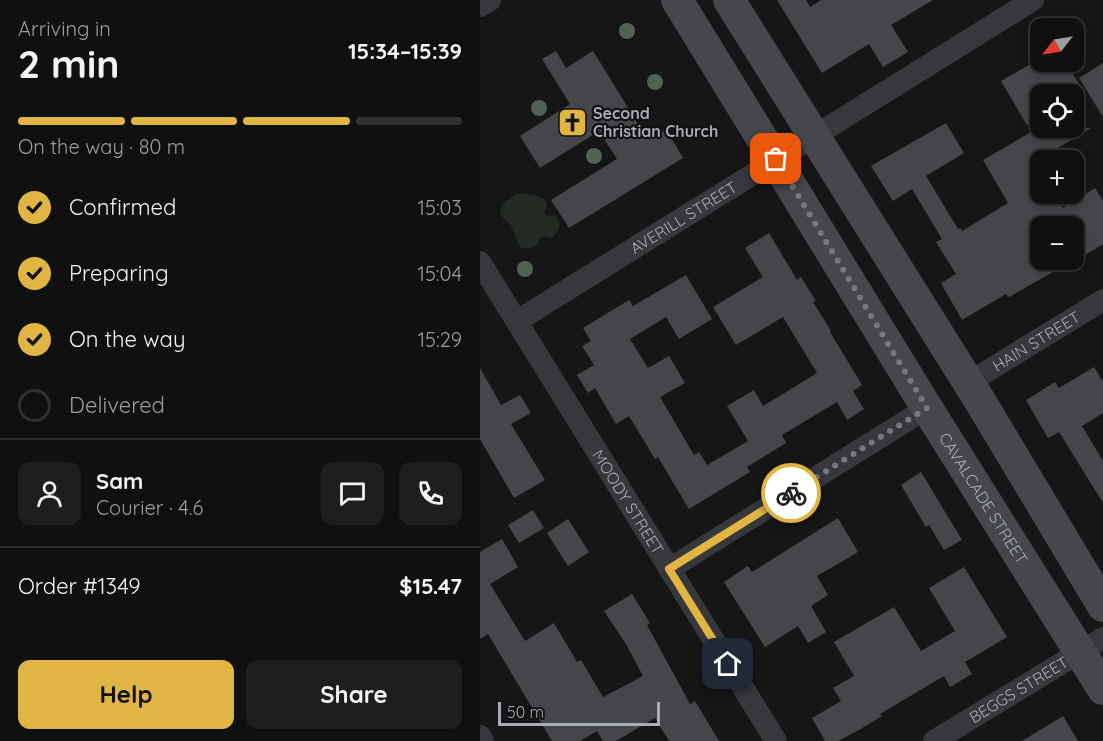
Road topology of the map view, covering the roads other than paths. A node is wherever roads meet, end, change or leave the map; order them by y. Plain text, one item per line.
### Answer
1 (490, 0) edge
2 (677, 0) edge
3 (729, 0) edge
4 (1033, 0) edge
5 (480, 6) edge
6 (813, 136) junction
7 (776, 159) junction
8 (480, 262) edge
9 (1103, 300) edge
10 (517, 321) junction
11 (968, 383) junction
12 (927, 408) junction
13 (669, 569) junction
14 (1103, 606) edge
15 (1092, 646) edge
16 (1103, 689) edge
17 (480, 736) edge
18 (483, 741) edge
19 (776, 741) edge
20 (934, 741) edge

1 - 5 street
2 - 7 main road, CAVALCADE STREET
3 - 6 main road
4 - 6 street, AVERILL STREET
6 - 7 street, AVERILL STREET
6 - 11 main road
7 - 10 street, AVERILL STREET
7 - 12 main road, CAVALCADE STREET
8 - 10 street, MOODY STREET
9 - 11 street, HAIN STREET
10 - 13 street, MOODY STREET
11 - 14 main road
12 - 13 street
12 - 15 main road, CAVALCADE STREET
13 - 19 street, MOODY STREET
15 - 16 main road, CAVALCADE STREET
15 - 20 street, BEGGS STREET
17 - 18 street

